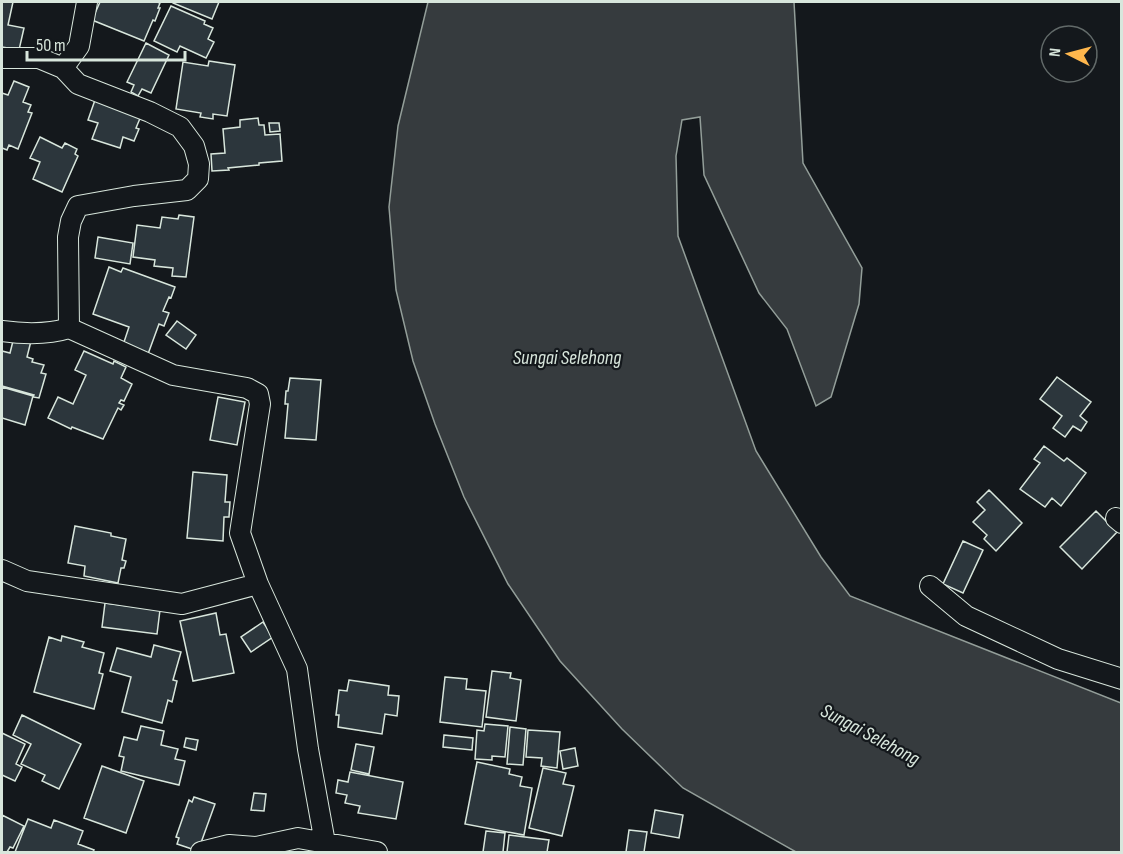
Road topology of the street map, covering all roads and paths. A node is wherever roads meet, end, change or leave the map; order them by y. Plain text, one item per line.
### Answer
1 (87, 2) edge
2 (2, 58) edge
3 (63, 68) junction
4 (69, 328) junction
5 (2, 331) edge
6 (2, 570) edge
7 (258, 584) junction
8 (930, 586) dead end
9 (1122, 679) edge
10 (325, 843) junction
11 (201, 852) edge
12 (377, 852) edge

1 - 3 street
2 - 3 street
3 - 4 street
4 - 5 street
4 - 7 street
6 - 7 street
7 - 10 street
8 - 9 street
10 - 11 street
10 - 12 street

